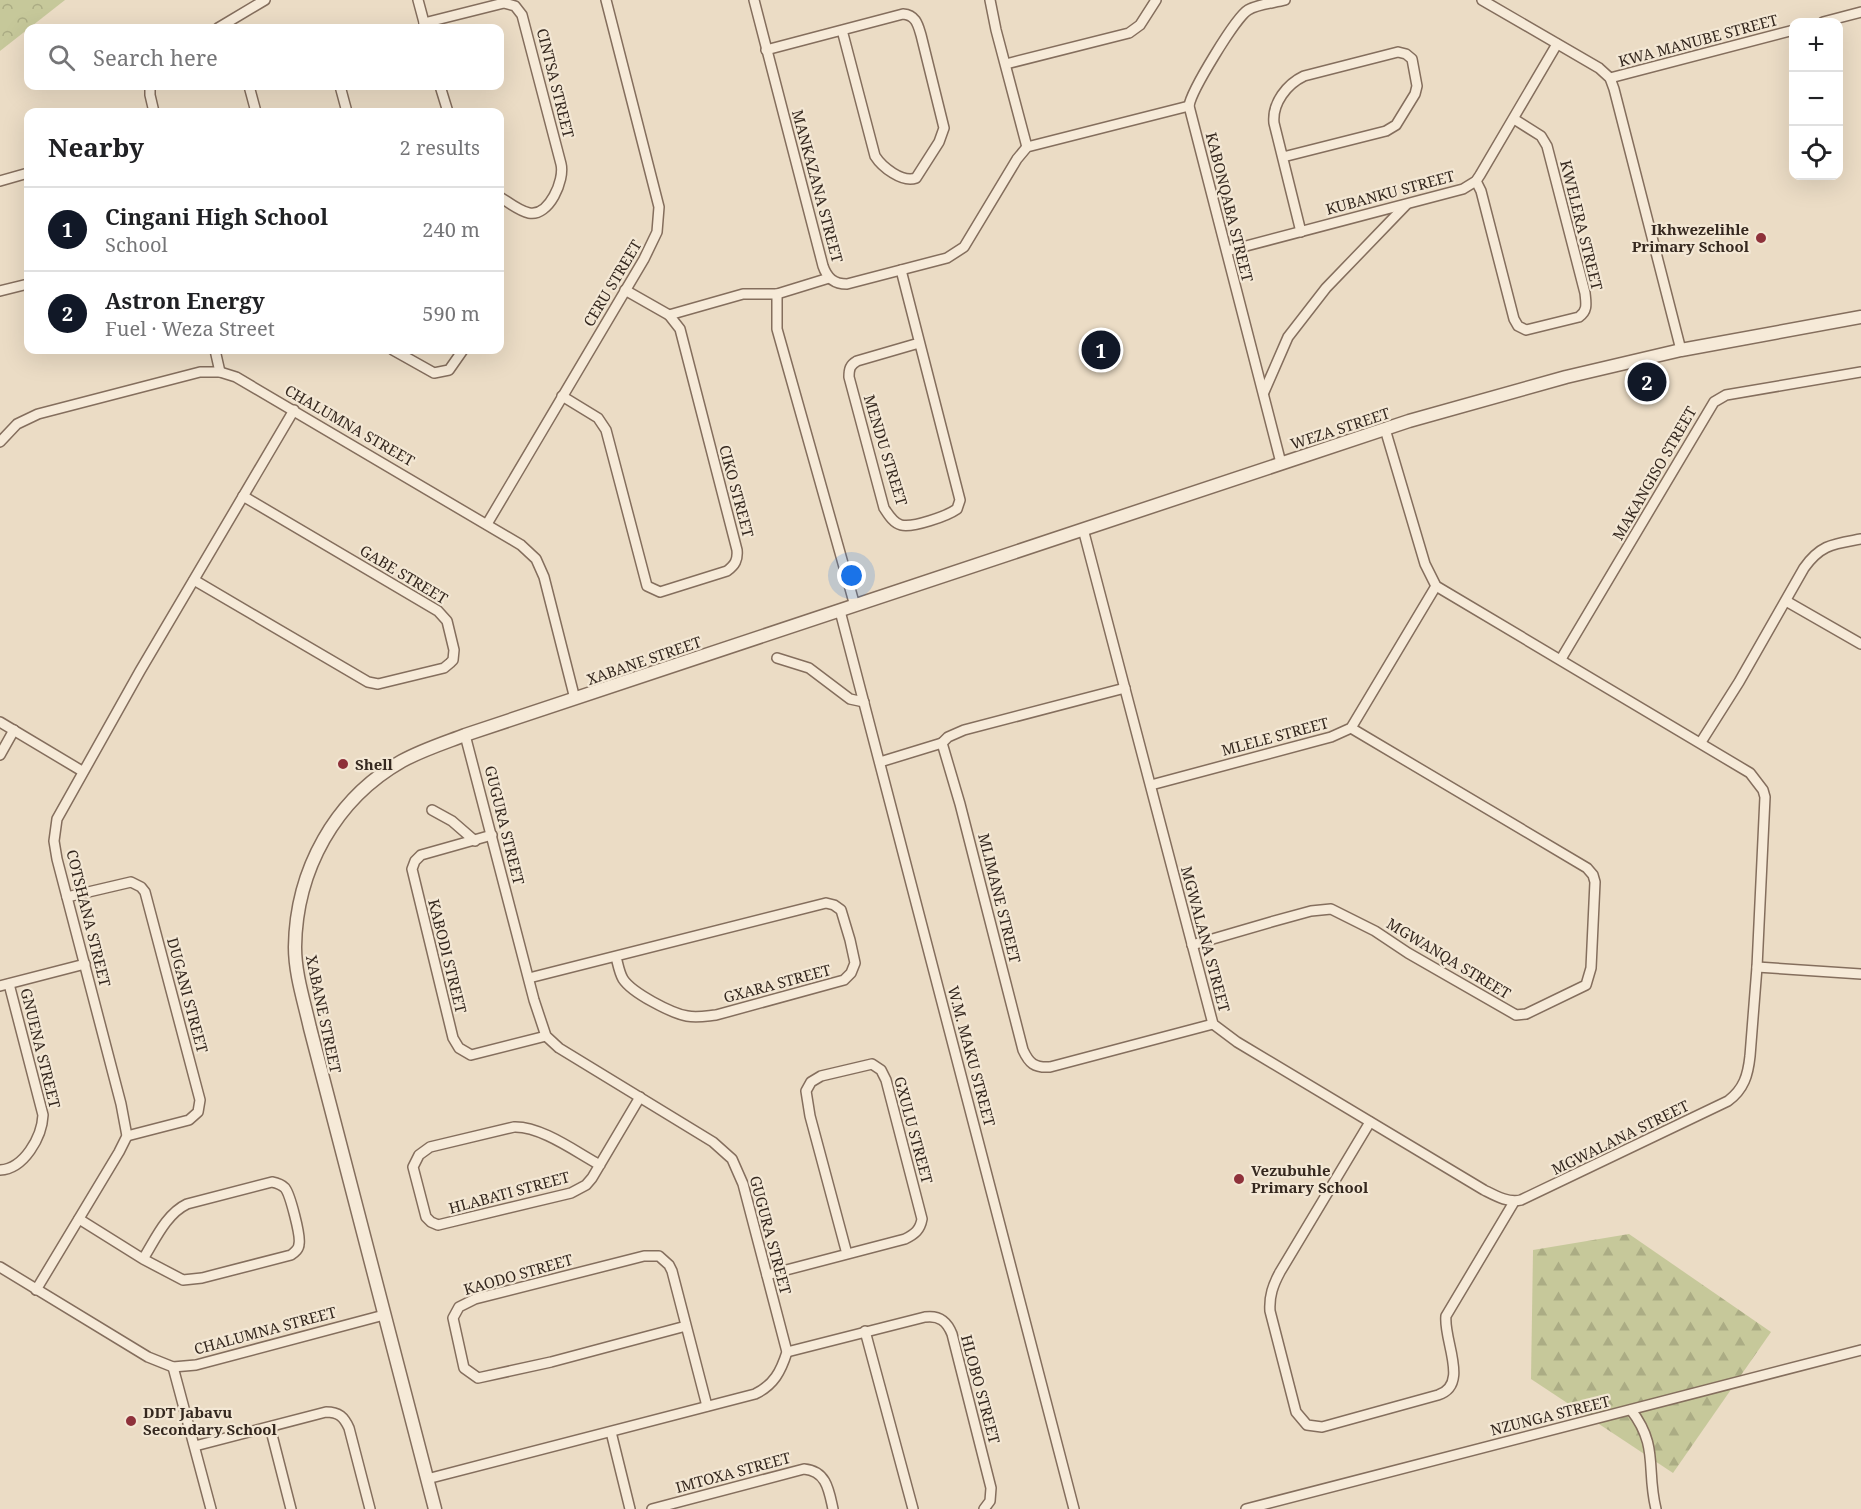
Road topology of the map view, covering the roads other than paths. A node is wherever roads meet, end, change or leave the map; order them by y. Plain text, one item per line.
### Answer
1 (265, 0) edge
2 (418, 0) edge
3 (606, 0) edge
4 (754, 0) edge
5 (990, 0) edge
6 (1156, 0) edge
7 (1242, 0) edge
8 (1285, 0) edge
9 (1482, 0) edge
10 (1498, 4) edge
11 (1246, 12) junction
12 (1861, 12) edge
13 (1838, 18) edge
14 (233, 24) edge
15 (424, 24) edge
16 (432, 24) edge
17 (843, 30) junction
18 (1789, 31) edge
19 (1557, 44) junction
20 (766, 50) junction
21 (1006, 64) junction
22 (1610, 78) junction
23 (150, 90) edge
24 (250, 90) edge
25 (341, 90) edge
26 (442, 90) edge
27 (1189, 106) junction
28 (153, 108) edge
29 (255, 108) edge
30 (346, 108) edge
31 (447, 108) edge
32 (1514, 119) junction
33 (1027, 147) junction
34 (1283, 157) junction
35 (24, 174) edge
36 (0, 181) edge
37 (1476, 182) junction
38 (504, 199) edge
39 (1406, 205) junction
40 (1302, 232) junction
41 (1227, 251) junction
42 (901, 270) junction
43 (829, 278) junction
44 (24, 285) edge
45 (625, 290) junction
46 (0, 291) edge
47 (777, 294) junction
48 (669, 315) junction
49 (1861, 317) edge
50 (919, 343) junction
51 (1681, 350) junction
52 (216, 354) edge
53 (400, 354) edge
54 (460, 354) edge
55 (220, 372) junction
56 (1861, 372) edge
57 (1263, 394) junction
58 (562, 396) junction
59 (294, 410) junction
60 (1385, 429) junction
61 (0, 442) edge
62 (1281, 463) junction
63 (243, 496) junction
64 (487, 524) junction
65 (1083, 529) junction
66 (1861, 539) edge
67 (194, 580) junction
68 (1436, 586) junction
69 (1786, 601) junction
70 (855, 606) junction
71 (840, 611) junction
72 (1861, 644) edge
73 (777, 658) dead end
74 (1561, 659) junction
75 (1125, 688) junction
76 (575, 699) junction
77 (864, 702) junction
78 (0, 722) edge
79 (1351, 728) junction
80 (14, 730) junction
81 (465, 735) junction
82 (1701, 742) junction
83 (942, 743) junction
84 (0, 755) edge
85 (880, 762) junction
86 (82, 771) junction
87 (1151, 785) junction
88 (432, 810) dead end
89 (492, 835) junction
90 (475, 840) junction
91 (67, 897) junction
92 (1192, 945) junction
93 (616, 957) junction
94 (85, 964) junction
95 (1757, 967) junction
96 (1861, 974) edge
97 (529, 978) junction
98 (4, 985) edge
99 (1213, 1024) junction
100 (546, 1036) junction
101 (640, 1097) junction
102 (1370, 1122) junction
103 (127, 1136) junction
104 (600, 1165) junction
105 (0, 1170) edge
106 (1514, 1202) junction
107 (79, 1219) junction
108 (847, 1254) junction
109 (143, 1259) junction
110 (0, 1267) edge
111 (767, 1275) junction
112 (36, 1290) junction
113 (384, 1315) junction
114 (686, 1326) junction
115 (865, 1331) junction
116 (1861, 1350) edge
117 (787, 1352) junction
118 (173, 1367) junction
119 (707, 1406) junction
120 (1632, 1410) junction
121 (270, 1427) junction
122 (611, 1432) junction
123 (195, 1446) junction
124 (427, 1479) junction
125 (211, 1509) edge
126 (291, 1509) edge
127 (370, 1509) edge
128 (435, 1509) edge
129 (630, 1509) edge
130 (652, 1509) edge
131 (833, 1509) edge
132 (913, 1509) edge
133 (984, 1509) edge
134 (1074, 1509) edge
135 (1246, 1509) edge
136 (1656, 1509) edge

1 - 14 street
2 - 15 street, CINTSA STREET
3 - 45 street, CERU STREET
4 - 20 street, MANKAZANA STREET
5 - 21 street
6 - 21 street
7 - 11 street
8 - 11 street
9 - 10 street
10 - 19 street
11 - 27 street
12 - 13 street
16 - 38 street, CINTSA STREET
17 - 17 street
17 - 20 street
18 - 22 street, KWA MANUBE STREET
19 - 22 street
19 - 32 street, KUBANKU STREET
20 - 43 street, MANKAZANA STREET
21 - 33 street
22 - 51 street
23 - 28 street
24 - 29 street
25 - 30 street
26 - 31 street
27 - 33 street
27 - 41 street, KABONQABA STREET
32 - 37 street, KUBANKU STREET
32 - 37 street, KWELERA STREET
33 - 42 street, MANKAZANA STREET
34 - 34 street
34 - 40 street
35 - 36 street
37 - 39 street, KUBANKU STREET
39 - 40 street, KUBANKU STREET
39 - 57 street
40 - 41 street, KUBANKU STREET
41 - 57 street, KABONQABA STREET
42 - 43 street, MANKAZANA STREET
42 - 50 street, MENDU STREET
43 - 47 street
44 - 46 street
45 - 48 street
45 - 58 street, CERU STREET
47 - 48 street
47 - 70 street
48 - 58 street, CIKO STREET
49 - 51 street, WEZA STREET
50 - 50 street, MENDU STREET
51 - 60 street, WEZA STREET
52 - 55 street
53 - 54 street
55 - 59 street, CHALUMNA STREET
55 - 61 street, CHALUMNA STREET
56 - 74 street, MAKANGISO STREET
57 - 62 street, KABONQABA STREET
58 - 64 street, CERU STREET
59 - 63 street, COTSHANA STREET
59 - 64 street, CHALUMNA STREET
60 - 62 street, WEZA STREET
60 - 68 street
62 - 65 street, WEZA STREET
63 - 67 street, COTSHANA STREET
63 - 67 street, GABE STREET
64 - 76 street, CHALUMNA STREET
65 - 70 street, WEZA STREET
65 - 75 street, MGWALANA STREET
66 - 69 street
67 - 86 street, COTSHANA STREET
68 - 74 street, MGWALANA STREET
68 - 79 street, MLELE STREET
69 - 72 street
69 - 82 street
70 - 71 street, WEZA STREET
71 - 76 street, XABANE STREET
71 - 77 street, W.M. MAKU STREET
73 - 77 street
74 - 82 street, MGWALANA STREET
75 - 83 street
75 - 87 street, MGWALANA STREET
76 - 81 street, XABANE STREET
77 - 85 street, W.M. MAKU STREET
78 - 80 street
79 - 87 street, MLELE STREET
79 - 92 street, MGWANQA STREET
80 - 84 street
80 - 86 street
81 - 89 street, GUGURA STREET
81 - 113 street, XABANE STREET
82 - 95 street, MGWALANA STREET
83 - 85 street
83 - 99 street, MLIMANE STREET
85 - 134 street, W.M. MAKU STREET
86 - 91 street, COTSHANA STREET
87 - 92 street, MGWALANA STREET
88 - 90 street
89 - 90 street, KABODI STREET
89 - 97 street, GUGURA STREET
90 - 100 street, KABODI STREET
91 - 94 street, COTSHANA STREET
91 - 103 street, DUGANI STREET
92 - 99 street, MGWALANA STREET
93 - 93 street, GXARA STREET
93 - 97 street, GXARA STREET
94 - 98 street, GNUENA STREET
94 - 103 street, COTSHANA STREET
95 - 96 street
95 - 106 street, MGWALANA STREET
97 - 100 street, GUGURA STREET
98 - 105 street, GNUENA STREET
99 - 102 street, MGWALANA STREET
100 - 101 street, GUGURA STREET
101 - 104 street, HLABATI STREET
101 - 111 street, GUGURA STREET
102 - 106 street, MGWALANA STREET
102 - 106 street
103 - 107 street
104 - 104 street, HLABATI STREET
107 - 109 street
107 - 112 street
108 - 108 street, GXULU STREET
108 - 111 street, GXULU STREET
109 - 109 street
110 - 112 street, CHALUMNA STREET
111 - 117 street, GUGURA STREET
112 - 118 street, CHALUMNA STREET
113 - 118 street, CHALUMNA STREET
113 - 124 street, XABANE STREET
114 - 114 street, KAODO STREET
114 - 119 street, KAODO STREET
115 - 117 street, HLOBO STREET
115 - 132 street
115 - 133 street, HLOBO STREET
116 - 120 street, NZUNGA STREET
117 - 119 street
118 - 123 street
119 - 122 street
120 - 135 street, NZUNGA STREET
120 - 136 street
121 - 123 street
121 - 126 street
121 - 127 street
122 - 124 street
122 - 129 street
123 - 125 street
124 - 128 street, XABANE STREET
130 - 131 street, IMTOXA STREET

